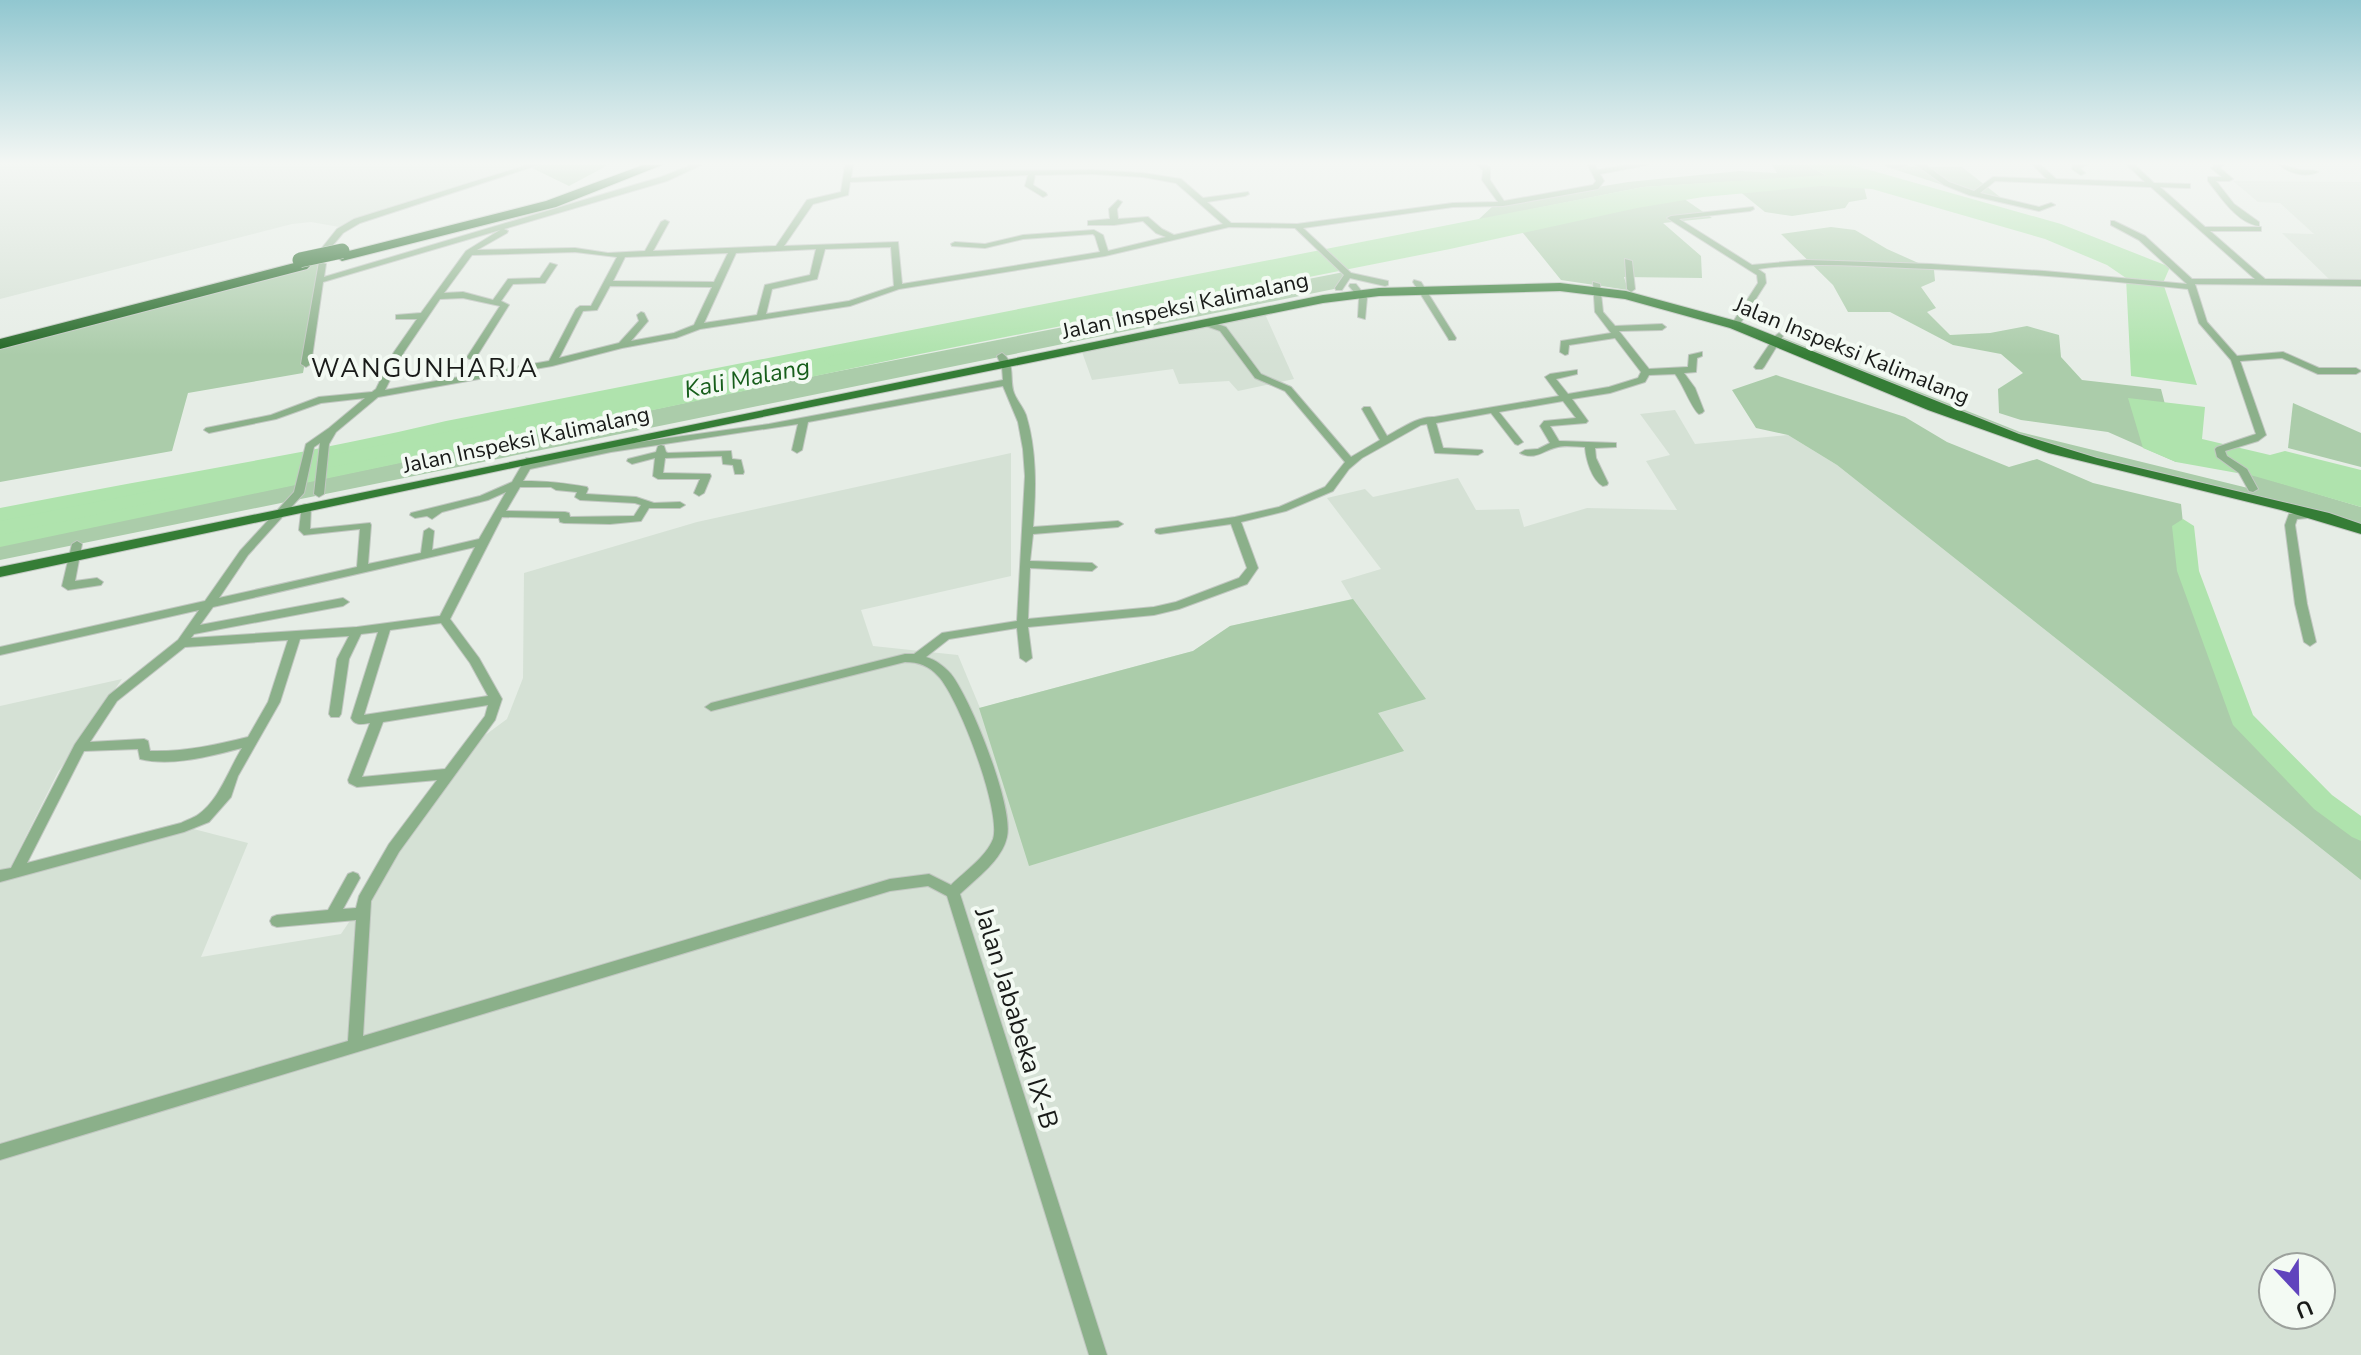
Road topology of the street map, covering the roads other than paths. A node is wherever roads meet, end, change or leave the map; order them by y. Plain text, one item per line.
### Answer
1 (345, 228) edge
2 (439, 228) edge
3 (450, 228) edge
4 (496, 228) edge
5 (508, 228) edge
6 (661, 228) edge
7 (792, 228) edge
8 (1156, 228) edge
9 (1215, 228) edge
10 (1299, 228) edge
11 (1685, 228) edge
12 (2124, 228) edge
13 (2215, 228) edge
14 (2201, 229) joint
15 (483, 232) junction
16 (495, 236) junction
17 (1173, 238) junction
18 (955, 244) dead end
19 (985, 246) junction
20 (821, 247) junction
21 (779, 248) junction
22 (325, 249) dead end
23 (733, 250) junction
24 (469, 253) junction
25 (342, 254) junction
26 (647, 254) junction
27 (1105, 254) junction
28 (622, 255) junction
29 (1628, 261) dead end
30 (985, 262) dead end
31 (301, 263) junction
32 (322, 264) dead end
33 (553, 265) dead end
34 (1754, 267) junction
35 (322, 280) junction
36 (2261, 280) junction
37 (655, 282) junction
38 (608, 283) junction
39 (1348, 283) junction
40 (2361, 283) edge
41 (2189, 284) junction
42 (717, 285) junction
43 (1419, 286) junction
44 (898, 287) junction
45 (1596, 287) junction
46 (1631, 289) junction
47 (650, 293) dead end
48 (439, 296) junction
49 (496, 302) junction
50 (641, 315) dead end
51 (423, 316) junction
52 (399, 317) dead end
53 (1362, 317) dead end
54 (761, 318) junction
55 (1206, 323) junction
56 (1737, 323) junction
57 (1180, 324) junction
58 (698, 327) junction
59 (1662, 327) dead end
60 (1616, 332) junction
61 (0, 336) edge
62 (1452, 338) dead end
63 (1778, 339) junction
64 (0, 344) edge
65 (622, 345) junction
66 (1565, 352) dead end
67 (1699, 354) dead end
68 (472, 357) dead end
69 (2235, 359) junction
70 (1004, 360) junction
71 (552, 363) junction
72 (306, 364) dead end
73 (1759, 367) dead end
74 (2356, 371) dead end
75 (1574, 372) dead end
76 (1646, 372) junction
77 (1679, 372) junction
78 (1008, 382) junction
79 (377, 394) junction
80 (1567, 398) junction
81 (824, 401) junction
82 (1367, 409) dead end
83 (1493, 410) junction
84 (1699, 411) dead end
85 (829, 416) junction
86 (1430, 419) junction
87 (804, 421) junction
88 (209, 430) dead end
89 (332, 430) junction
90 (704, 430) junction
91 (1386, 442) junction
92 (1518, 442) dead end
93 (1556, 444) junction
94 (1613, 445) dead end
95 (1590, 447) junction
96 (661, 448) junction
97 (797, 450) dead end
98 (1478, 452) dead end
99 (1525, 453) dead end
100 (632, 461) dead end
101 (528, 463) junction
102 (1351, 463) junction
103 (739, 472) dead end
104 (1603, 483) dead end
105 (517, 484) junction
106 (2243, 490) junction
107 (320, 491) junction
108 (699, 493) dead end
109 (290, 501) junction
110 (646, 505) junction
111 (680, 505) dead end
112 (306, 507) junction
113 (280, 513) junction
114 (500, 514) junction
115 (415, 515) dead end
116 (2318, 515) junction
117 (2361, 519) edge
118 (1235, 520) junction
119 (1118, 524) dead end
120 (2361, 529) edge
121 (429, 531) dead end
122 (1029, 531) junction
123 (1160, 531) dead end
124 (483, 542) junction
125 (75, 550) junction
126 (426, 555) junction
127 (0, 560) edge
128 (1025, 564) junction
129 (1092, 567) dead end
130 (362, 569) junction
131 (0, 572) edge
132 (97, 582) dead end
133 (213, 602) junction
134 (343, 602) dead end
135 (444, 619) junction
136 (1020, 624) junction
137 (385, 627) junction
138 (191, 631) junction
139 (357, 631) junction
140 (295, 636) junction
141 (2310, 642) dead end
142 (182, 643) junction
143 (0, 651) edge
144 (919, 656) junction
145 (1026, 658) dead end
146 (496, 699) junction
147 (711, 707) dead end
148 (335, 714) dead end
149 (378, 718) junction
150 (254, 740) junction
151 (79, 747) junction
152 (447, 774) junction
153 (16, 872) junction
154 (0, 876) edge
155 (353, 878) dead end
156 (953, 892) junction
157 (334, 913) junction
158 (362, 913) junction
159 (277, 921) dead end
160 (355, 1046) junction
161 (0, 1152) edge
162 (1098, 1355) edge

1 - 22 street
2 - 25 highway
3 - 25 highway
4 - 15 street
5 - 16 street
6 - 26 street
7 - 21 street
8 - 17 street
9 - 17 street
10 - 39 street
11 - 34 street
12 - 41 street
13 - 14 street
14 - 36 street
15 - 16 street
15 - 35 street
16 - 24 street
17 - 27 street
18 - 19 street
19 - 27 street
19 - 30 street
20 - 21 street
20 - 44 street
20 - 54 street
21 - 23 street
23 - 26 street
23 - 42 street
24 - 28 street
24 - 48 street
25 - 31 highway
26 - 28 street
27 - 44 street
28 - 38 street
29 - 46 street
31 - 61 highway
31 - 64 highway
32 - 35 street
33 - 49 street
34 - 41 street
34 - 56 street
35 - 72 street
36 - 40 street
36 - 41 street
37 - 38 street
37 - 42 street
37 - 47 street
38 - 71 street
39 - 43 main road, Jalan Inspeksi Kalimalang
39 - 43 main road, Jalan Inspeksi Kalimalang
39 - 53 street
39 - 55 main road, Jalan Inspeksi Kalimalang
39 - 57 main road, Jalan Inspeksi Kalimalang
41 - 69 street
42 - 58 street
43 - 45 main road, Jalan Inspeksi Kalimalang
43 - 62 street
44 - 54 street
45 - 46 main road, Jalan Inspeksi Kalimalang
45 - 56 main road, Jalan Inspeksi Kalimalang
45 - 60 street
46 - 56 main road, Jalan Inspeksi Kalimalang
48 - 49 street
48 - 51 street
49 - 68 street
50 - 65 street
51 - 52 street
51 - 79 street
54 - 58 street
55 - 57 main road, Jalan Inspeksi Kalimalang
55 - 102 street
56 - 63 main road, Jalan Inspeksi Kalimalang
57 - 70 main road, Jalan Inspeksi Kalimalang
58 - 65 street
59 - 60 street
60 - 66 street
60 - 76 street
63 - 73 street
63 - 106 main road, Jalan Inspeksi Kalimalang
65 - 71 street
67 - 77 street
69 - 74 street
69 - 106 street
70 - 78 street
70 - 81 main road, Jalan Inspeksi Kalimalang
70 - 107 main road, Jalan Inspeksi Kalimalang
71 - 79 street
75 - 80 street
76 - 77 street
76 - 80 street
77 - 84 street
78 - 85 street
78 - 122 street
79 - 88 street
79 - 89 street
80 - 83 street
80 - 93 street
81 - 85 street
81 - 90 main road, Jalan Inspeksi Kalimalang
82 - 91 street
83 - 86 street
83 - 92 street
85 - 87 street
86 - 91 street
86 - 98 street
87 - 90 street
87 - 97 street
89 - 107 street
89 - 109 street
90 - 96 street
90 - 101 main road, Jalan Inspeksi Kalimalang
91 - 102 street
93 - 95 street
93 - 99 street
94 - 95 street
95 - 104 street
96 - 100 street
96 - 101 street
96 - 103 street
96 - 108 street
101 - 105 street
101 - 112 main road, Jalan Inspeksi Kalimalang
102 - 118 street
105 - 110 street
105 - 114 street
105 - 115 street
106 - 116 main road, Jalan Inspeksi Kalimalang
106 - 117 main road, Jalan Inspeksi Kalimalang
107 - 109 main road, Jalan Inspeksi Kalimalang
109 - 113 street
109 - 125 main road, Jalan Inspeksi Kalimalang
110 - 111 street
110 - 114 street
112 - 113 main road, Jalan Inspeksi Kalimalang
112 - 130 street
113 - 125 main road, Jalan Inspeksi Kalimalang
113 - 133 street
114 - 124 street
116 - 120 main road, Jalan Inspeksi Kalimalang
116 - 141 street
118 - 123 street
118 - 136 street
119 - 122 street
121 - 126 street
122 - 128 street
124 - 126 street
124 - 135 street
125 - 127 main road, Jalan Inspeksi Kalimalang
125 - 131 main road, Jalan Inspeksi Kalimalang
125 - 132 street
126 - 130 street
128 - 129 street
128 - 136 street
130 - 133 street
133 - 138 street
133 - 143 street
134 - 138 street
135 - 137 street
135 - 146 street
136 - 144 street
136 - 145 street
137 - 139 street
137 - 149 street
138 - 142 street
139 - 140 street
139 - 148 street
140 - 142 street
140 - 150 street
142 - 151 street
144 - 147 street
144 - 156 street, Jalan Jababeka IX-B
146 - 149 street
146 - 152 street
149 - 152 street
150 - 151 street
150 - 153 street
151 - 153 street
152 - 158 street
153 - 154 street
155 - 157 street
156 - 160 street
156 - 162 street, Jalan Jababeka IX-B
157 - 158 street
157 - 159 street
158 - 160 street
160 - 161 street

